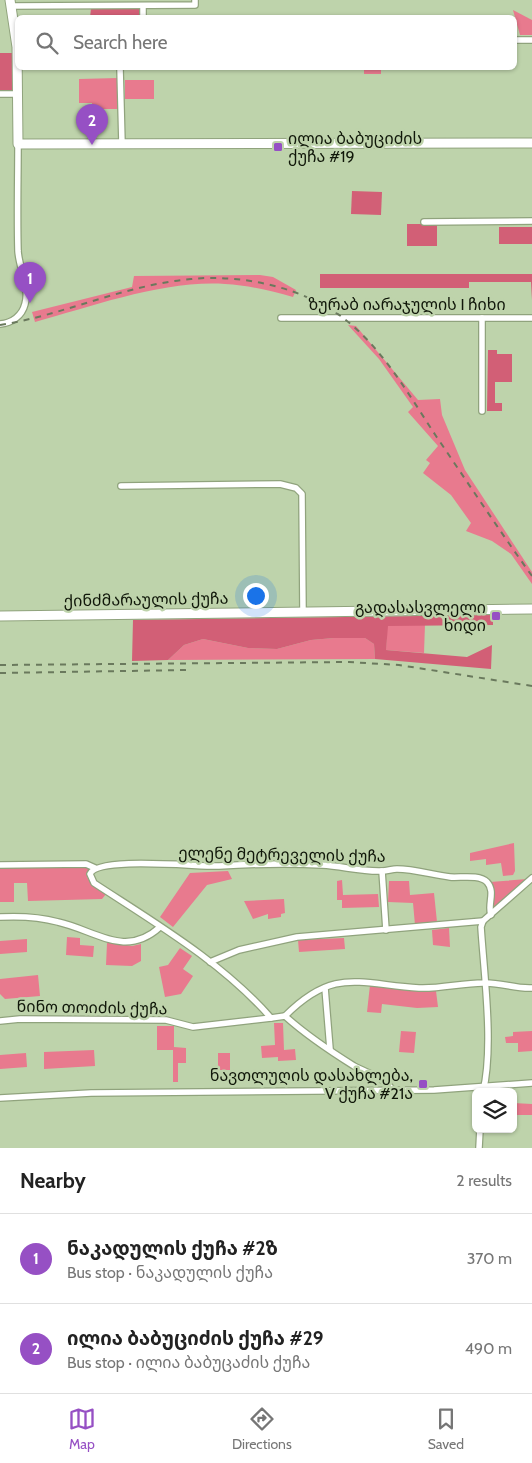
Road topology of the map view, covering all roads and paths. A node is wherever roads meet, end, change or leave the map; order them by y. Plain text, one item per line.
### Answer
1 (195, 0) edge
2 (11, 3) edge
3 (143, 6) junction
4 (143, 15) edge
5 (15, 32) edge
6 (517, 40) edge
7 (532, 40) edge
8 (18, 70) edge
9 (120, 70) edge
10 (0, 94) edge
11 (18, 94) junction
12 (532, 143) edge
13 (18, 144) junction
14 (122, 144) junction
15 (532, 221) edge
16 (424, 222) dead end
17 (281, 318) dead end
18 (482, 318) junction
19 (532, 318) edge
20 (0, 324) edge
21 (482, 411) dead end
22 (121, 486) dead end
23 (532, 609) edge
24 (303, 612) junction
25 (0, 616) edge
26 (0, 865) edge
27 (95, 868) junction
28 (382, 871) junction
29 (532, 878) edge
30 (491, 915) junction
31 (0, 917) edge
32 (483, 921) junction
33 (160, 927) junction
34 (386, 930) junction
35 (210, 962) junction
36 (485, 982) junction
37 (324, 988) junction
38 (532, 988) edge
39 (285, 1016) junction
40 (271, 1018) junction
41 (0, 1021) edge
42 (330, 1049) junction
43 (532, 1083) edge
44 (472, 1088) edge
45 (483, 1088) edge
46 (393, 1090) junction
47 (0, 1098) edge
48 (480, 1133) edge
49 (479, 1148) edge

1 - 3 street
2 - 3 street
2 - 5 street
3 - 4 street
6 - 7 street
8 - 11 street
9 - 14 street
10 - 11 street
11 - 13 street
12 - 14 street
13 - 14 street
13 - 20 street
15 - 16 street
17 - 18 street, ზურაბ იარაჯულის I ჩიხი
18 - 19 street, ზურაბ იარაჯულის I ჩიხი
18 - 21 street
22 - 24 street
23 - 24 street, ქინძმარაულის ქუჩა
24 - 25 street, ქინძმარაულის ქუჩა
26 - 27 street, ელენე მეტრეველის ქუჩა
27 - 28 street, ელენე მეტრეველის ქუჩა
27 - 33 street
28 - 30 street, ელენე მეტრეველის ქუჩა
28 - 34 street
29 - 30 street
30 - 32 street
31 - 33 street
32 - 34 street
32 - 36 street
33 - 35 street
34 - 35 street
35 - 40 street
36 - 37 street
36 - 38 street
36 - 45 street
37 - 39 street
37 - 42 street
39 - 40 street, ნინო თოიძის ქუჩა
39 - 42 street
40 - 41 street, ნინო თოიძის ქუჩა
42 - 46 street
43 - 45 street
44 - 46 street
46 - 47 street
48 - 49 street

